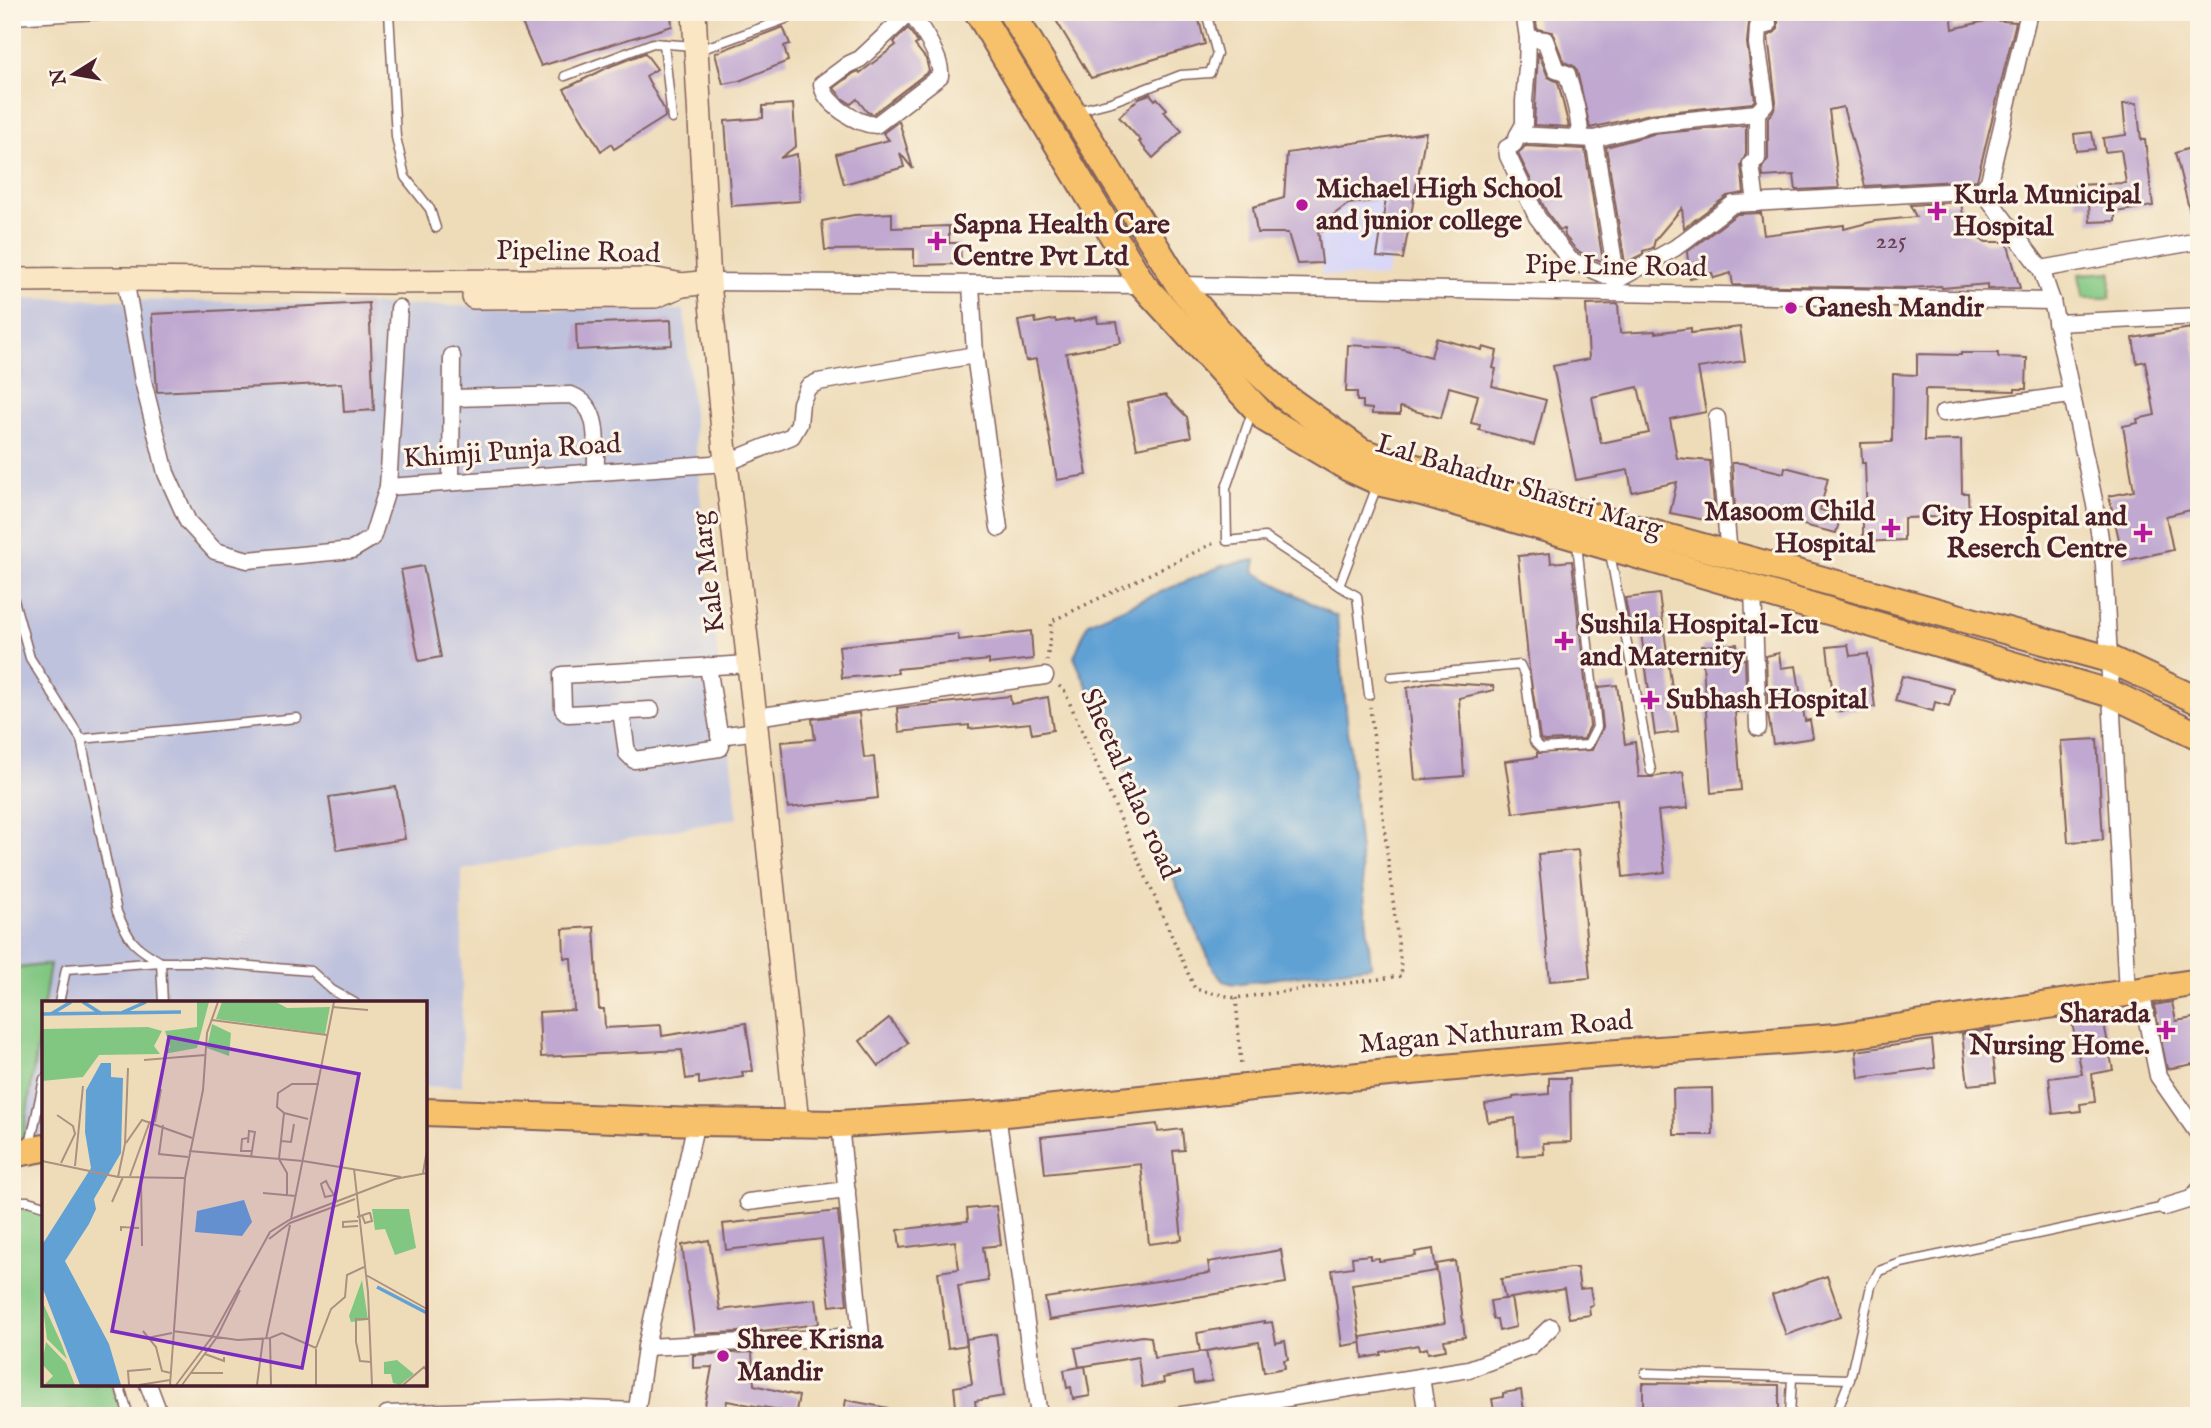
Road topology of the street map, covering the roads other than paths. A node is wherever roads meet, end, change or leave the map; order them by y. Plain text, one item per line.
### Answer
1 (115, 12) edge
2 (389, 12) edge
3 (694, 12) edge
4 (910, 12) edge
5 (978, 12) edge
6 (1011, 12) edge
7 (1206, 12) edge
8 (1524, 12) edge
9 (1767, 12) edge
10 (2029, 12) edge
11 (791, 17) dead end
12 (12, 20) edge
13 (1528, 38) junction
14 (664, 44) junction
15 (694, 46) junction
16 (565, 76) dead end
17 (1072, 112) junction
18 (1757, 113) junction
19 (672, 119) dead end
20 (1518, 135) junction
21 (1587, 139) junction
22 (1982, 190) junction
23 (1756, 203) junction
24 (436, 228) dead end
25 (2199, 241) edge
26 (2041, 269) junction
27 (12, 280) edge
28 (1618, 280) junction
29 (709, 282) junction
30 (126, 284) junction
31 (971, 284) junction
32 (1143, 285) junction
33 (1179, 285) junction
34 (12, 290) edge
35 (2052, 301) junction
36 (399, 308) dead end
37 (2199, 316) edge
38 (2056, 323) junction
39 (975, 355) junction
40 (452, 356) dead end
41 (2070, 395) junction
42 (453, 398) junction
43 (1254, 406) junction
44 (1943, 413) dead end
45 (1717, 418) dead end
46 (726, 463) junction
47 (1382, 471) junction
48 (596, 472) junction
49 (451, 482) junction
50 (388, 487) junction
51 (999, 528) dead end
52 (1577, 537) junction
53 (1609, 547) junction
54 (1729, 555) junction
55 (1339, 586) junction
56 (1753, 589) junction
57 (12, 593) edge
58 (2109, 659) junction
59 (750, 664) junction
60 (708, 666) junction
61 (1045, 676) road end
62 (1391, 677) dead end
63 (2112, 694) junction
64 (1369, 695) road end
65 (2199, 701) edge
66 (652, 710) dead end
67 (621, 711) junction
68 (297, 718) dead end
69 (756, 724) junction
70 (1758, 728) dead end
71 (719, 736) junction
72 (2199, 737) edge
73 (81, 739) junction
74 (1651, 771) dead end
75 (161, 962) junction
76 (2199, 982) edge
77 (2134, 992) junction
78 (59, 1001) edge
79 (163, 1001) edge
80 (351, 1001) edge
81 (42, 1088) edge
82 (427, 1112) edge
83 (997, 1114) junction
84 (696, 1122) junction
85 (797, 1123) junction
86 (840, 1124) junction
87 (2199, 1135) edge
88 (28, 1151) edge
89 (847, 1190) junction
90 (2199, 1190) edge
91 (12, 1201) edge
92 (748, 1202) dead end
93 (42, 1205) edge
94 (2165, 1207) joint
95 (1552, 1327) dead end
96 (646, 1346) junction
97 (1645, 1373) dead end
98 (1421, 1377) junction
99 (1792, 1378) junction
100 (1850, 1379) junction
101 (121, 1386) edge
102 (149, 1386) edge
103 (387, 1414) edge
104 (636, 1414) edge
105 (129, 1416) edge
106 (160, 1416) edge
107 (1039, 1416) edge
108 (1176, 1416) edge
109 (1427, 1416) edge
110 (1790, 1416) edge
111 (1835, 1416) edge

1 - 12 lane
2 - 24 lane
3 - 15 main road, Kale Marg
4 - 4 street
5 - 32 main road, Lal Bahadur Shastri Marg
6 - 17 main road, Lal Bahadur Shastri Marg
7 - 17 lane
8 - 13 street
9 - 18 street
10 - 22 street
11 - 15 lane
13 - 20 street
13 - 21 street
14 - 15 lane
14 - 16 lane
14 - 19 lane
15 - 29 main road, Kale Marg
17 - 33 main road, Lal Bahadur Shastri Marg
18 - 21 street
18 - 23 street
20 - 21 street
20 - 28 street
21 - 28 street
22 - 23 street
22 - 26 street
23 - 28 street
25 - 26 street
26 - 35 street
27 - 30 main road, Pipeline Road
29 - 30 main road, Pipeline Road
29 - 31 street, Pipeline Road
29 - 46 main road, Kale Marg
30 - 34 main road
30 - 50 street, Khimji Punja Road
31 - 32 street, Pipeline Road
31 - 39 street
32 - 43 main road, Lal Bahadur Shastri Marg
33 - 35 street, Pipe Line Road
33 - 47 main road, Lal Bahadur Shastri Marg
35 - 38 street
36 - 50 street
37 - 38 street
38 - 41 street
39 - 46 street, Khimji Punja Road
39 - 51 street
40 - 42 street
41 - 44 street
41 - 58 street
42 - 48 street
42 - 49 street
43 - 47 main road, Lal Bahadur Shastri Marg
43 - 55 lane
45 - 54 street
46 - 48 street, Khimji Punja Road
46 - 59 main road, Kale Marg
47 - 52 main road, Lal Bahadur Shastri Marg
47 - 54 main road, Lal Bahadur Shastri Marg
47 - 55 lane
48 - 49 street, Khimji Punja Road
49 - 50 street, Khimji Punja Road
52 - 53 main road, Lal Bahadur Shastri Marg
52 - 62 lane
53 - 56 main road, Lal Bahadur Shastri Marg
53 - 74 lane
54 - 58 main road, Lal Bahadur Shastri Marg
55 - 64 lane
56 - 63 main road, Lal Bahadur Shastri Marg
56 - 70 street
57 - 73 lane
58 - 63 street
58 - 65 main road, Lal Bahadur Shastri Marg
59 - 60 street
59 - 69 main road, Kale Marg
60 - 67 street
60 - 71 street
61 - 69 street
63 - 72 main road, Lal Bahadur Shastri Marg
63 - 77 street
66 - 67 street
67 - 71 street
68 - 73 lane
69 - 71 street
69 - 85 main road, Kale Marg
73 - 75 lane
75 - 78 lane
75 - 79 lane
75 - 80 lane
76 - 77 main road, Magan Nathuram Road
77 - 83 main road, Magan Nathuram Road
77 - 87 street
81 - 88 lane
82 - 84 main road, Magan Nathuram Road
83 - 86 main road, Magan Nathuram Road
83 - 107 street
84 - 85 main road, Magan Nathuram Road
84 - 96 street
85 - 86 main road, Magan Nathuram Road
86 - 89 street
89 - 92 street
89 - 96 street
90 - 94 street
91 - 93 lane
94 - 100 lane
95 - 98 street
96 - 104 street
97 - 99 lane
98 - 108 street
98 - 109 street
99 - 100 lane
99 - 110 lane
100 - 111 lane
101 - 105 lane
102 - 106 street
103 - 104 street

